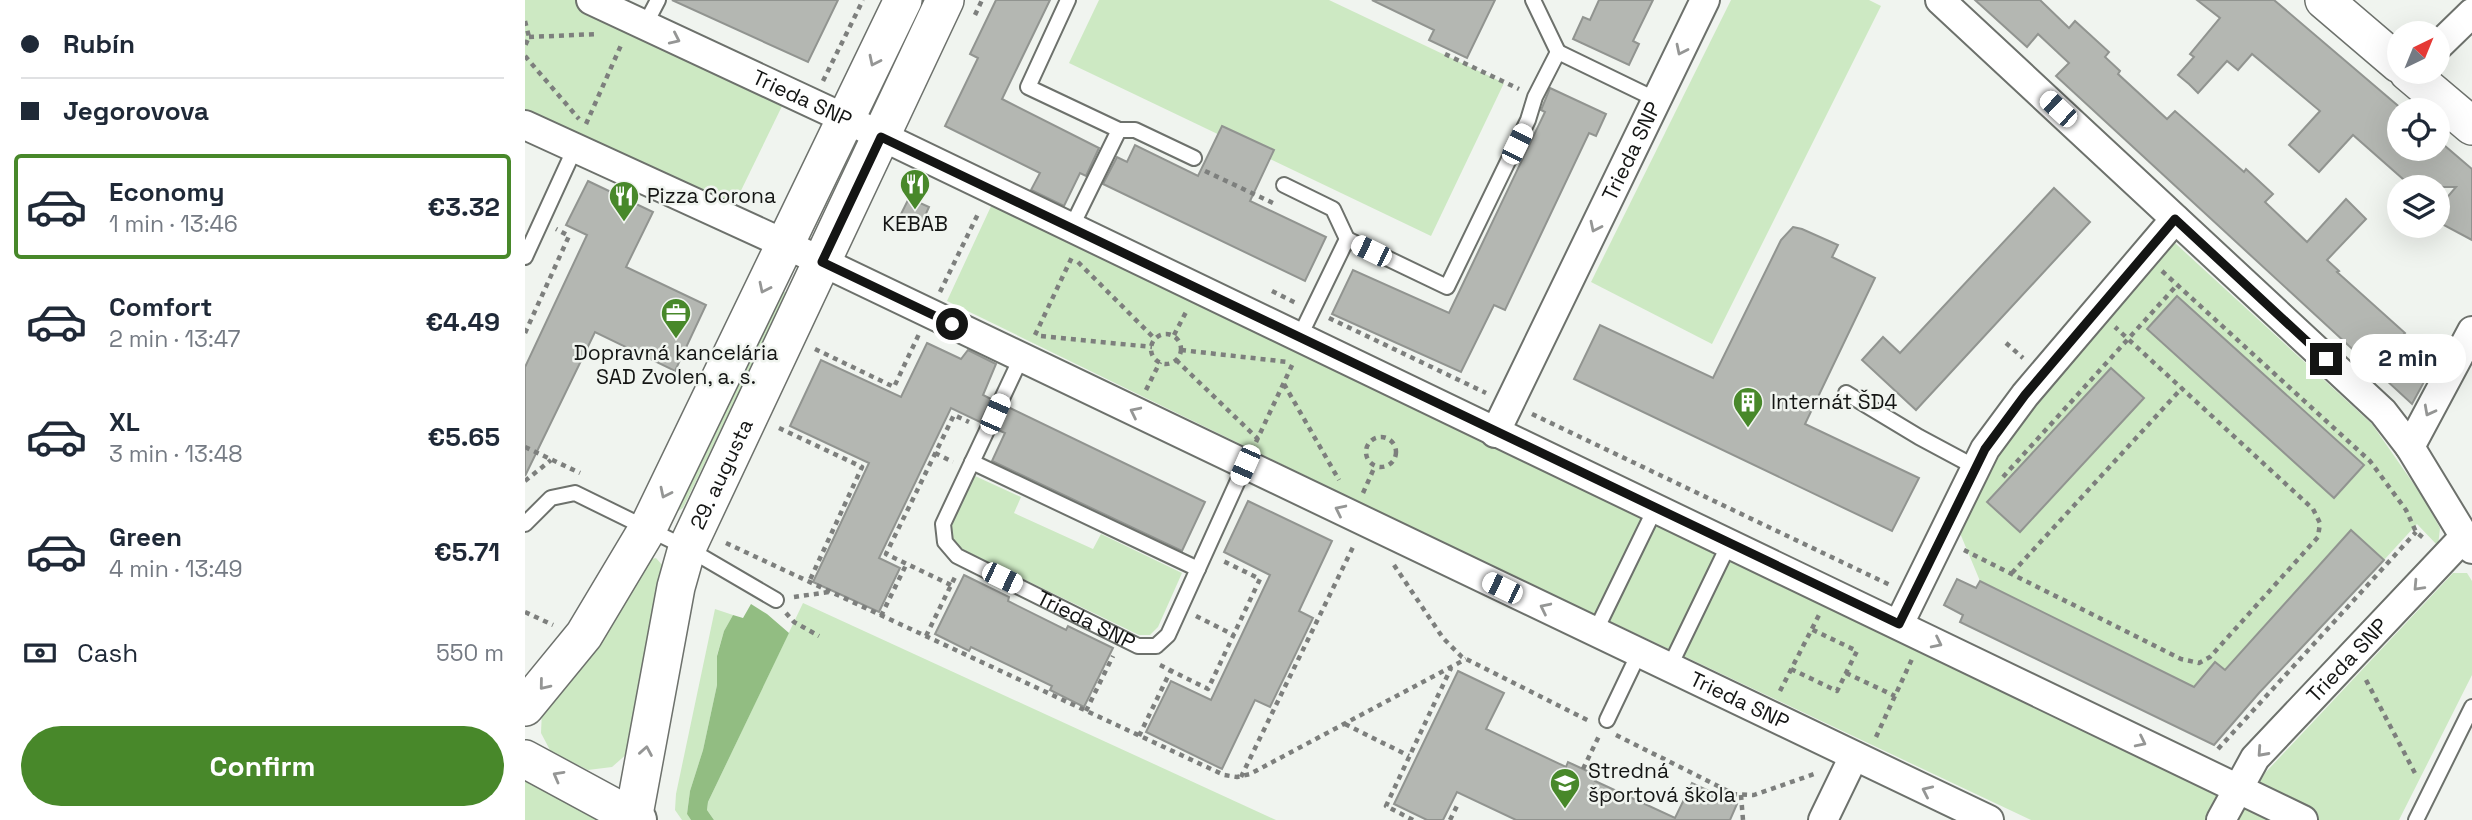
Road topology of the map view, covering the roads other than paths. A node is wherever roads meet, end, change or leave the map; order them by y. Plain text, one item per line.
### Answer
1 (591, 0) edge
2 (657, 0) edge
3 (903, 0) edge
4 (945, 0) edge
5 (1068, 0) edge
6 (1533, 0) edge
7 (1705, 0) edge
8 (1940, 0) edge
9 (2324, 0) edge
10 (2472, 13) edge
11 (635, 26) junction
12 (2450, 34) edge
13 (1557, 52) junction
14 (2387, 53) edge
15 (2423, 84) edge
16 (1657, 100) junction
17 (846, 119) junction
18 (525, 125) edge
19 (2472, 127) edge
20 (1119, 130) junction
21 (881, 137) junction
22 (575, 148) junction
23 (1198, 164) road end
24 (1284, 185) dead end
25 (2175, 219) junction
26 (1347, 239) junction
27 (1076, 240) junction
28 (528, 241) edge
29 (785, 244) junction
30 (525, 257) edge
31 (822, 262) junction
32 (2472, 331) edge
33 (1299, 347) junction
34 (1027, 351) junction
35 (1846, 393) dead end
36 (1495, 433) junction
37 (2410, 447) junction
38 (972, 462) junction
39 (1245, 465) junction
40 (1987, 474) junction
41 (1655, 509) junction
42 (525, 524) edge
43 (648, 528) junction
44 (2468, 543) edge
45 (1729, 544) junction
46 (687, 548) junction
47 (1198, 569) junction
48 (776, 600) road end
49 (1911, 630) junction
50 (1595, 632) junction
51 (1639, 653) junction
52 (1669, 667) junction
53 (525, 707) edge
54 (2472, 707) edge
55 (1605, 724) road end
56 (525, 759) edge
57 (1859, 759) junction
58 (2237, 789) junction
59 (635, 819) edge
60 (1823, 820) edge
61 (1989, 820) edge
62 (2221, 820) edge
63 (2303, 820) edge
64 (2416, 820) edge

1 - 11 street, Trieda SNP
2 - 11 lane
3 -> 17 street, 29. augusta
4 - 21 street, 29. augusta
5 - 20 lane
6 - 13 lane
7 -> 16 street
8 - 25 street
9 - 14 street
10 - 12 street
11 -> 17 street, Trieda SNP
13 - 16 lane, Trieda SNP
13 - 26 lane
15 - 19 street
16 -> 36 street, Trieda SNP
17 - 21 street, Trieda SNP
17 - 29 street, 29. augusta
18 - 22 street, Trieda SNP
20 - 23 lane
20 - 27 lane
21 - 27 street, Trieda SNP
21 - 31 street, 29. augusta
22 - 28 lane
22 - 29 street, Trieda SNP
24 - 26 lane
25 - 37 street
25 - 40 street
26 - 33 lane
27 - 33 street, Trieda SNP
28 - 30 lane
29 - 31 street, Trieda SNP
29 -> 43 street, 29. augusta
31 - 34 street, Trieda SNP
31 - 46 street, 29. augusta
32 -> 37 street
33 - 36 street, Trieda SNP
34 - 38 lane, Trieda SNP
39 -> 34 street, Trieda SNP
35 - 40 lane
36 - 41 street, Trieda SNP
37 - 44 street
38 - 47 lane
38 - 47 lane, Trieda SNP
39 - 47 lane, Trieda SNP
50 -> 39 street, Trieda SNP
40 - 49 street
41 - 45 street, Trieda SNP
41 - 50 lane
42 - 43 lane
43 - 46 lane
43 -> 53 street, 29. augusta
44 -> 58 street, Trieda SNP
45 - 49 street, Trieda SNP
45 - 52 lane
46 - 48 lane
59 -> 46 street, 29. augusta
49 -> 58 street, Trieda SNP
50 - 51 street, Trieda SNP
51 - 52 street, Trieda SNP
51 - 55 lane
52 - 57 street, Trieda SNP
54 - 64 lane
59 -> 56 street, 29. augusta
57 - 60 street
61 -> 57 street, Trieda SNP
58 - 62 street, Trieda SNP
58 - 63 street, Trieda SNP

